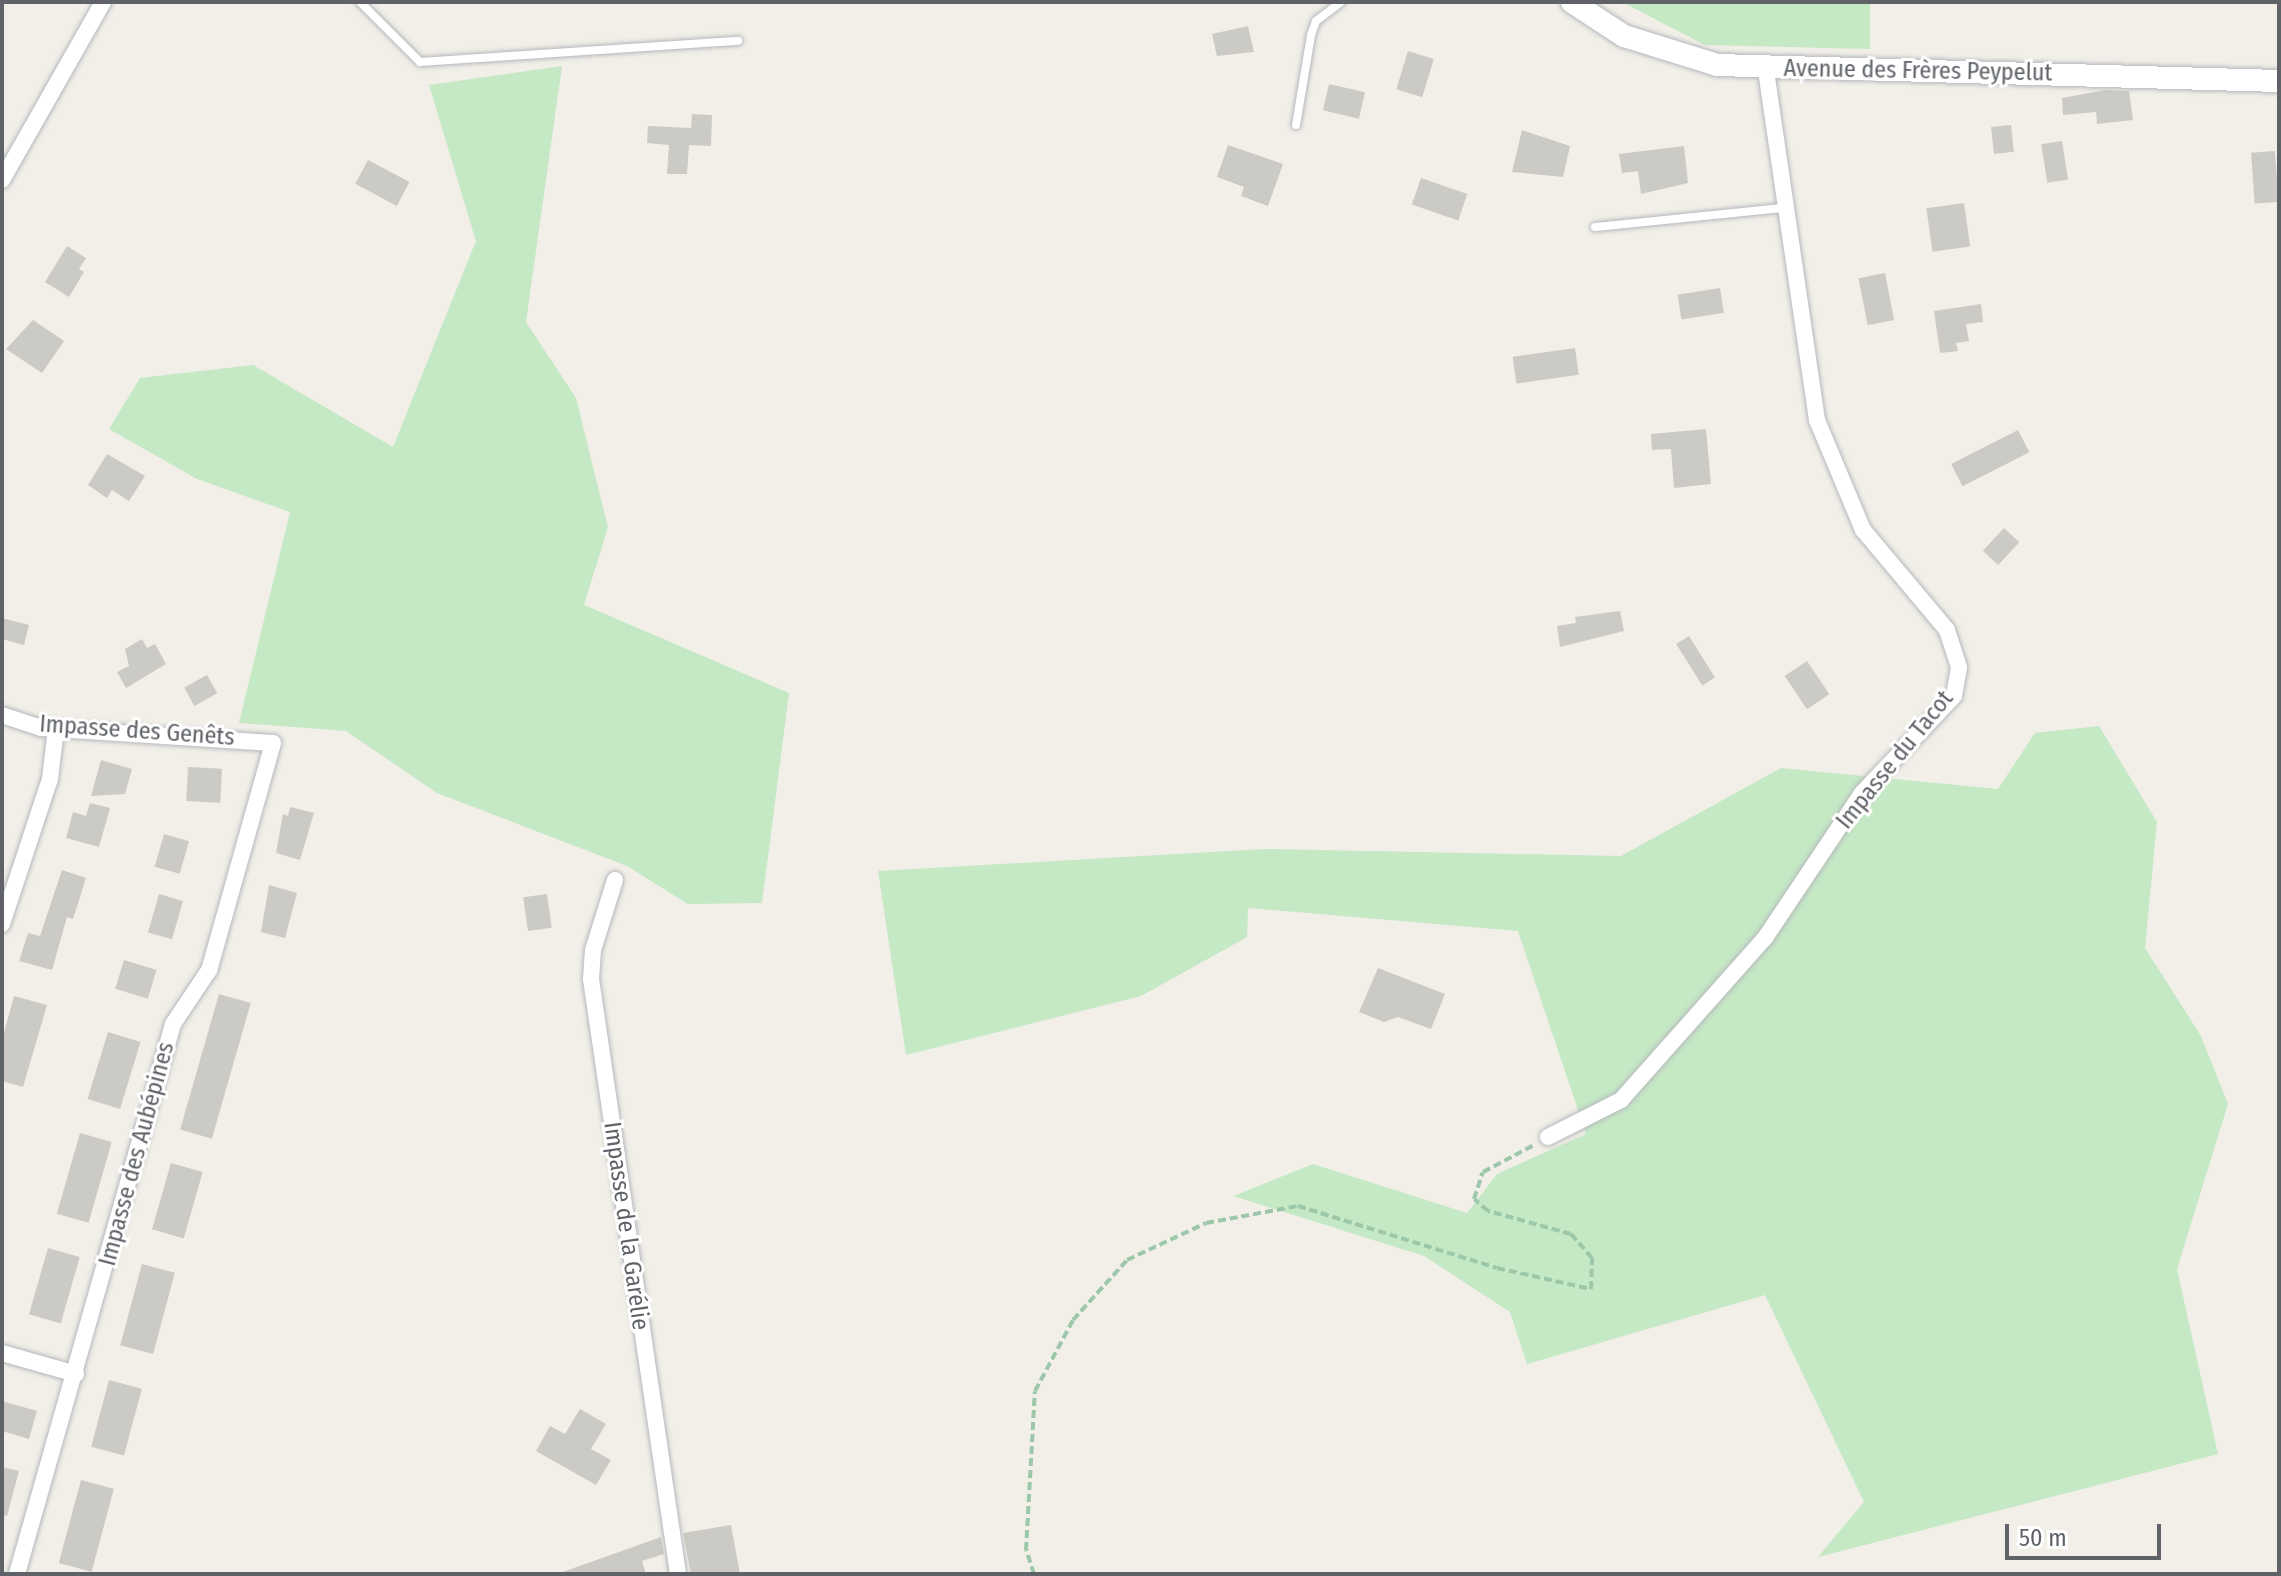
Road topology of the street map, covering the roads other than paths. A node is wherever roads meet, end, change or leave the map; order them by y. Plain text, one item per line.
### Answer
1 (103, 2) edge
2 (360, 2) edge
3 (1341, 2) edge
4 (1572, 2) edge
5 (738, 41) dead end
6 (1766, 69) junction
7 (2279, 81) edge
8 (1296, 125) dead end
9 (2, 180) edge
10 (1783, 208) junction
11 (1595, 227) dead end
12 (2, 715) edge
13 (56, 729) junction
14 (273, 743) joint
15 (615, 880) dead end
16 (2, 924) edge
17 (1548, 1137) road end
18 (2, 1353) edge
19 (76, 1374) junction
20 (17, 1574) edge
21 (678, 1574) edge

1 - 9 street
2 - 5 lane
3 - 8 lane
4 - 6 main road, Avenue des Frères Peypelut
6 - 7 main road, Avenue des Frères Peypelut
6 - 10 street, Impasse du Tacot
10 - 11 lane
10 - 17 street, Impasse du Tacot
12 - 13 street, Impasse des Genêts
13 - 14 street, Impasse des Genêts
13 - 16 street
14 - 19 street, Impasse des Aubépines
15 - 21 street, Impasse de la Garélie
18 - 19 street
19 - 20 street, Impasse des Aubépines

